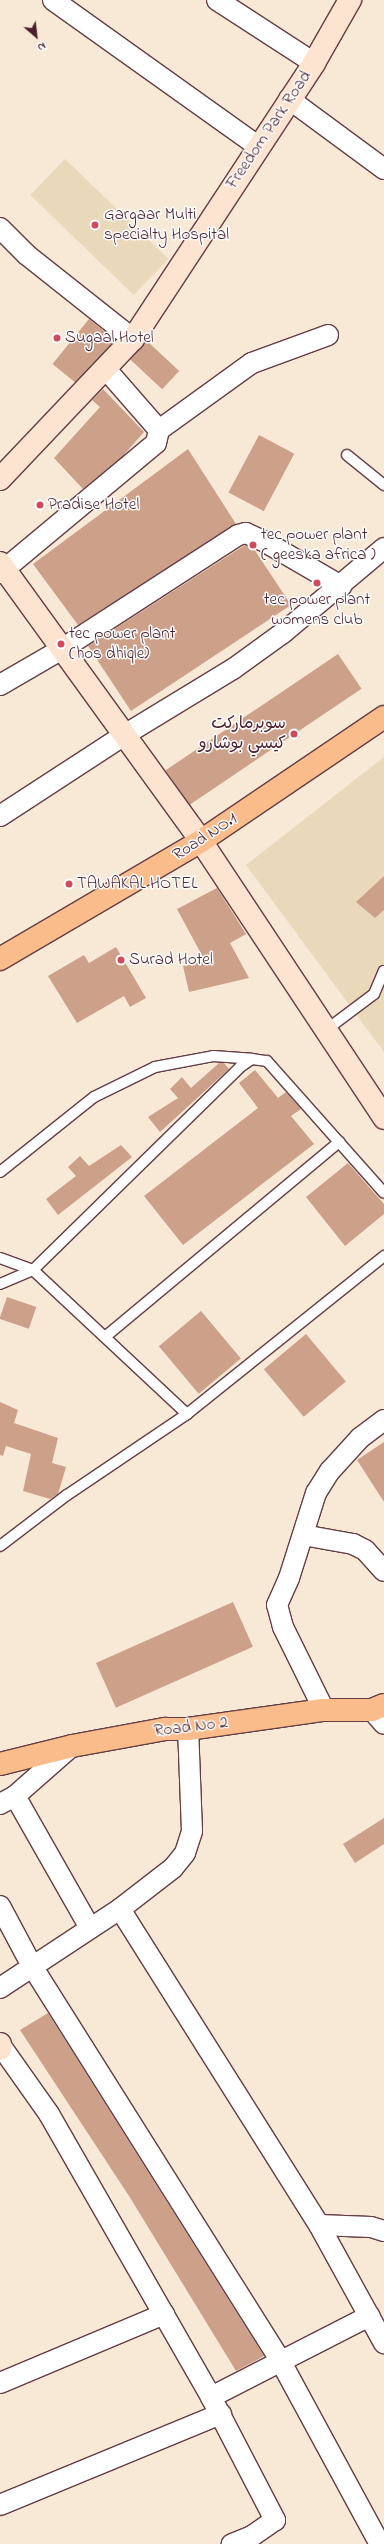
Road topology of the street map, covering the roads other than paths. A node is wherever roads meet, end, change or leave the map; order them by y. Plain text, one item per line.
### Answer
1 (53, 0) edge
2 (217, 0) edge
3 (350, 0) edge
4 (314, 63) junction
5 (289, 99) junction
6 (258, 146) junction
7 (384, 169) edge
8 (0, 228) edge
9 (328, 335) dead end
10 (133, 339) junction
11 (105, 368) junction
12 (159, 430) junction
13 (347, 455) dead end
14 (0, 479) edge
15 (384, 485) edge
16 (384, 548) edge
17 (2, 569) edge
18 (341, 586) junction
19 (62, 649) junction
20 (0, 685) edge
21 (384, 717) edge
22 (126, 734) junction
23 (0, 816) edge
24 (201, 841) junction
25 (0, 959) edge
26 (384, 971) edge
27 (326, 1030) junction
28 (252, 1059) junction
29 (384, 1118) edge
30 (339, 1142) junction
31 (0, 1172) edge
32 (384, 1192) edge
33 (384, 1256) edge
34 (0, 1258) edge
35 (33, 1270) junction
36 (0, 1284) edge
37 (104, 1337) junction
38 (187, 1414) junction
39 (384, 1420) edge
40 (303, 1535) junction
41 (0, 1546) edge
42 (384, 1571) edge
43 (324, 1710) junction
44 (380, 1713) edge
45 (188, 1729) junction
46 (72, 1746) junction
47 (0, 1764) edge
48 (8, 1800) edge
49 (0, 1906) edge
50 (120, 1908) junction
51 (90, 1928) junction
52 (32, 1966) junction
53 (0, 1988) edge
54 (0, 2046) edge
55 (319, 2225) junction
56 (384, 2231) edge
57 (164, 2314) junction
58 (369, 2316) junction
59 (384, 2343) edge
60 (281, 2362) junction
61 (0, 2384) edge
62 (211, 2396) junction
63 (221, 2414) junction
64 (0, 2505) edge
65 (254, 2540) edge
66 (232, 2544) edge
67 (380, 2544) edge

1 - 6 street
2 - 4 street
3 - 4 street, Freedom Park Road
4 - 5 street, Freedom Park Road
5 - 6 street, Freedom Park Road
5 - 7 street
6 - 10 street, Freedom Park Road
8 - 10 street
9 - 12 street
10 - 11 street, Freedom Park Road
11 - 12 street
11 - 14 street, Freedom Park Road
12 - 17 street
13 - 15 lane
16 - 18 street
17 - 19 street
18 - 19 street
18 - 22 street
19 - 20 street
19 - 22 street
21 - 24 main road, Road NO.1
22 - 23 street
22 - 24 street
24 - 25 main road, Road NO.1
24 - 27 street
26 - 27 lane
27 - 29 street
28 - 30 lane
28 - 31 lane
28 - 35 lane
30 - 32 lane
30 - 37 lane
33 - 38 lane
34 - 35 lane
35 - 36 lane
35 - 37 lane
37 - 38 lane
38 - 41 lane
39 - 40 street
40 - 42 street
40 - 43 street
43 - 44 main road, Road No 2
43 - 45 main road, Road No 2
45 - 46 main road, Road No 2
45 - 50 street
46 - 47 main road, Road No 2
46 - 48 street
48 - 51 street
49 - 52 street
50 - 51 street
50 - 55 street
51 - 52 street
52 - 53 street
52 - 60 street
54 - 57 street
55 - 56 street
55 - 58 street
57 - 61 street
57 - 62 street
58 - 59 street
58 - 60 street
60 - 62 street
60 - 67 street
62 - 63 street
63 - 64 street
63 - 65 street
65 - 66 street

